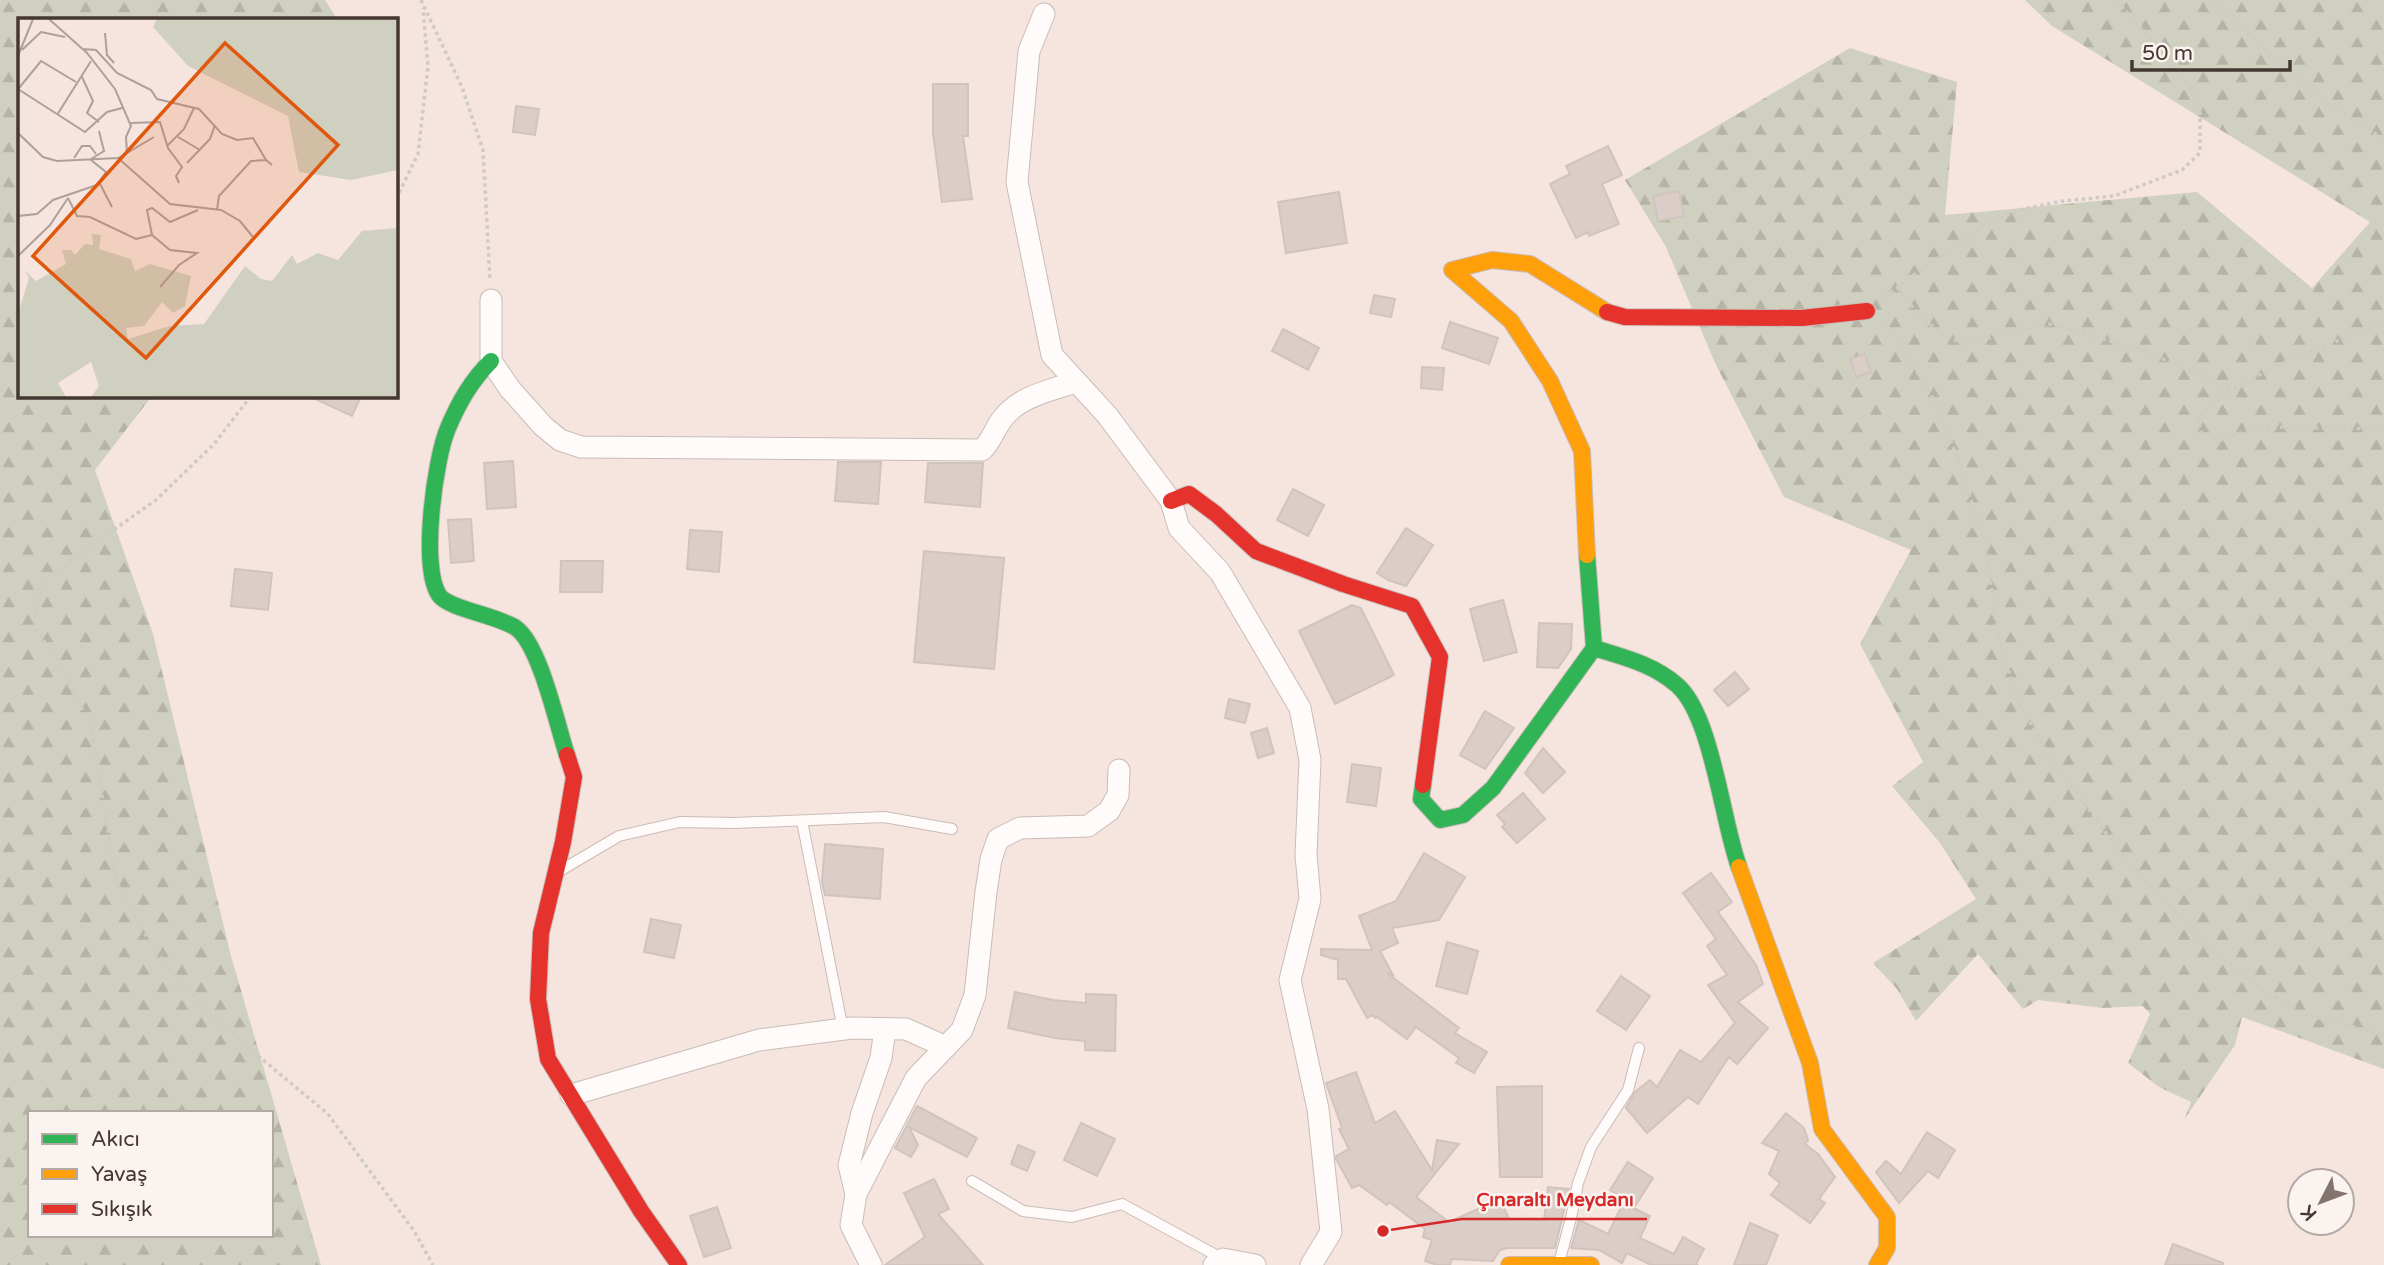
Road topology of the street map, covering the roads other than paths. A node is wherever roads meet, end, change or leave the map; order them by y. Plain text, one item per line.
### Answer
1 (1044, 14) dead end
2 (491, 300) road end
3 (1867, 311) road end
4 (491, 361) junction
5 (1075, 382) junction
6 (1171, 501) junction
7 (1594, 648) junction
8 (1119, 771) dead end
9 (802, 821) junction
10 (953, 829) dead end
11 (555, 874) junction
12 (885, 1029) junction
13 (843, 1030) junction
14 (946, 1047) junction
15 (1639, 1048) dead end
16 (570, 1095) junction
17 (972, 1181) dead end
18 (856, 1194) junction
19 (1218, 1262) edge
20 (1558, 1264) edge
21 (679, 1265) edge
22 (871, 1265) edge
23 (1255, 1265) edge
24 (1311, 1265) edge
25 (1508, 1265) edge
26 (1591, 1265) edge
27 (1877, 1265) edge

1 - 5 street
2 - 4 street
3 - 7 street
4 - 5 street
4 - 11 street
5 - 6 street
6 - 7 street
6 - 24 street
7 - 27 street
8 - 14 street
9 - 10 lane
9 - 11 lane
9 - 13 lane
11 - 16 street
12 - 13 street
12 - 14 street
12 - 18 street
13 - 16 street
14 - 18 street
15 - 20 lane
16 - 21 street
17 - 19 lane
18 - 22 street
19 - 23 street
20 - 25 street
20 - 26 street

